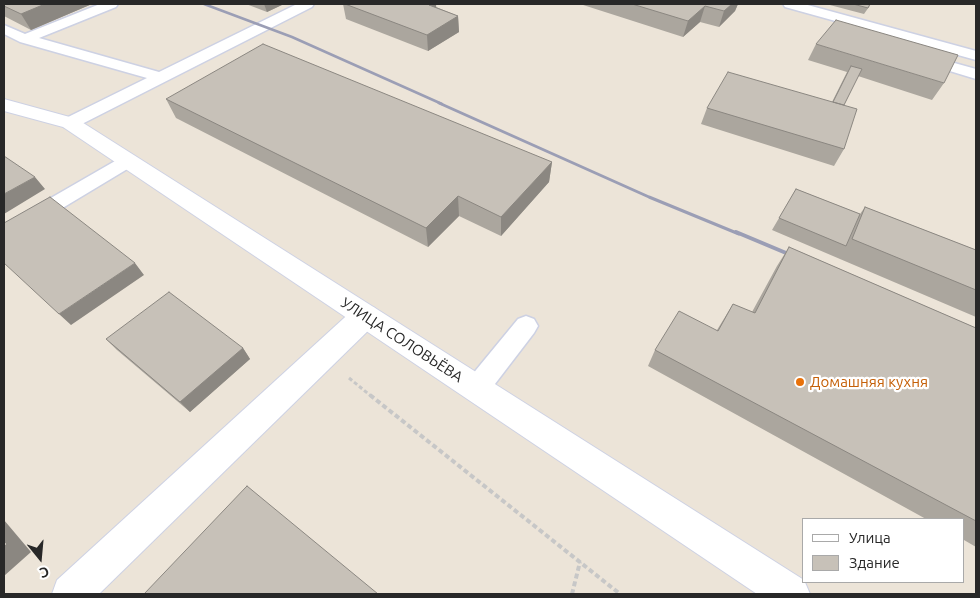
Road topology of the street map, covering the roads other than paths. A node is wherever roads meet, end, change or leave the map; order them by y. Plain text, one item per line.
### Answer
1 (111, 4) edge
2 (307, 4) edge
3 (790, 4) edge
4 (4, 29) edge
5 (25, 39) junction
6 (911, 55) edge
7 (976, 56) edge
8 (976, 74) edge
9 (160, 78) junction
10 (6, 108) edge
11 (70, 123) junction
12 (128, 161) junction
13 (4, 234) edge
14 (365, 316) junction
15 (526, 326) dead end
16 (476, 389) junction
17 (72, 594) edge
18 (791, 594) edge

1 - 5 lane
2 - 9 lane
3 - 7 lane
4 - 5 lane
5 - 9 lane
6 - 8 lane
9 - 11 lane
10 - 11 street, УЛИЦА СОЛОВЬЁВА
11 - 12 street, УЛИЦА СОЛОВЬЁВА
12 - 13 lane
12 - 14 street, УЛИЦА СОЛОВЬЁВА
14 - 16 street, УЛИЦА СОЛОВЬЁВА
14 - 17 street
15 - 16 lane
16 - 18 street, УЛИЦА СОЛОВЬЁВА

